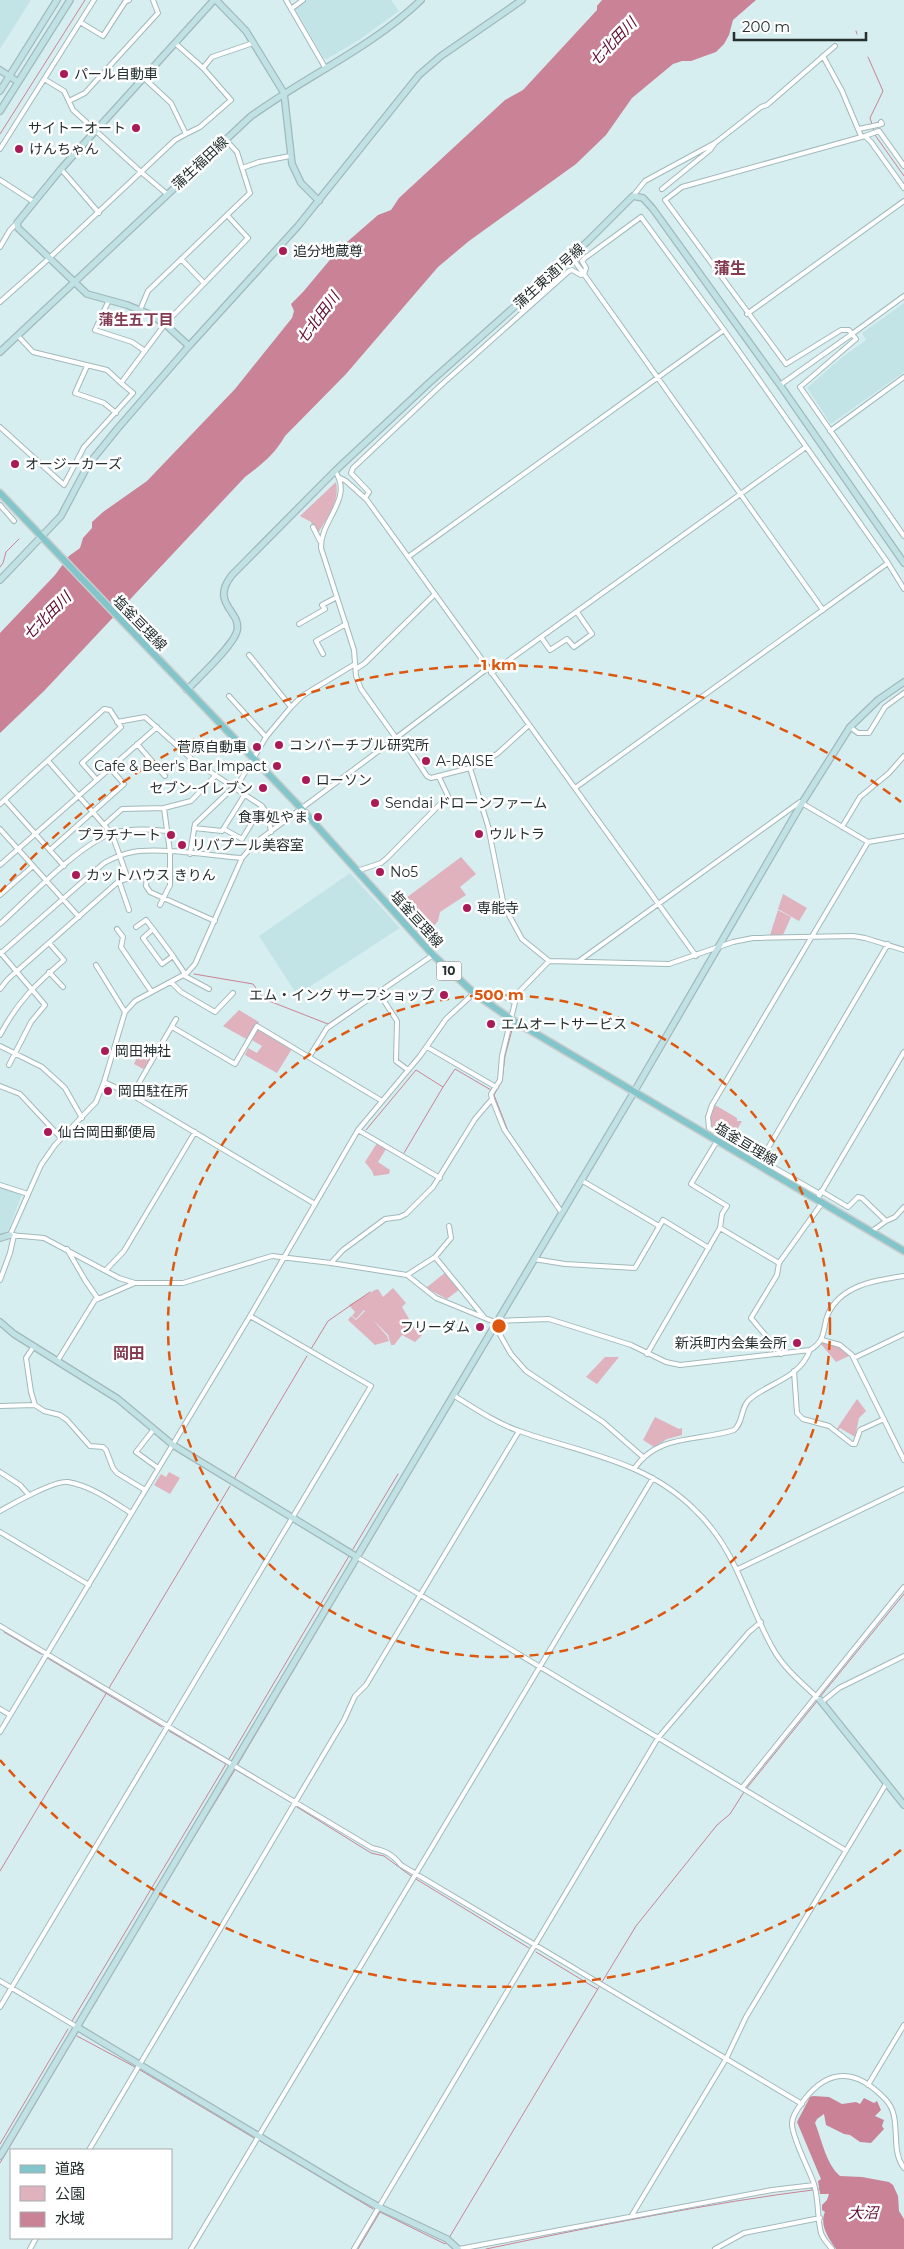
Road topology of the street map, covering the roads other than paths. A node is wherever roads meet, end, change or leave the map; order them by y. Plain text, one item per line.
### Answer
1 (58, 0) edge
2 (70, 0) edge
3 (94, 0) edge
4 (153, 0) edge
5 (215, 0) edge
6 (286, 0) edge
7 (303, 0) edge
8 (422, 0) edge
9 (522, 0) edge
10 (126, 1) edge
11 (291, 9) junction
12 (80, 22) junction
13 (43, 23) junction
14 (52, 28) junction
15 (175, 43) junction
16 (254, 43) junction
17 (835, 46) dead end
18 (823, 56) junction
19 (203, 68) junction
20 (326, 68) junction
21 (0, 70) edge
22 (10, 76) junction
23 (144, 78) junction
24 (44, 79) junction
25 (18, 82) junction
26 (0, 91) edge
27 (284, 93) junction
28 (68, 101) junction
29 (0, 111) edge
30 (880, 123) dead end
31 (96, 131) junction
32 (186, 134) junction
33 (862, 134) junction
34 (224, 139) junction
35 (715, 143) junction
36 (0, 149) edge
37 (290, 156) junction
38 (904, 166) edge
39 (242, 168) junction
40 (61, 169) junction
41 (142, 172) junction
42 (0, 180) edge
43 (904, 188) edge
44 (662, 189) dead end
45 (167, 194) junction
46 (633, 196) junction
47 (319, 201) junction
48 (904, 201) edge
49 (34, 202) junction
50 (99, 213) junction
51 (227, 216) junction
52 (17, 223) junction
53 (0, 247) edge
54 (571, 256) junction
55 (50, 258) junction
56 (181, 260) junction
57 (584, 274) junction
58 (74, 282) junction
59 (203, 282) junction
60 (904, 296) edge
61 (110, 300) junction
62 (0, 302) edge
63 (140, 310) junction
64 (747, 314) junction
65 (164, 324) junction
66 (724, 330) junction
67 (852, 334) junction
68 (18, 336) junction
69 (189, 346) junction
70 (145, 351) junction
71 (0, 352) edge
72 (88, 366) junction
73 (904, 377) edge
74 (658, 378) junction
75 (121, 383) junction
76 (780, 385) junction
77 (116, 413) junction
78 (0, 427) edge
79 (830, 430) junction
80 (806, 447) junction
81 (335, 471) junction
82 (340, 478) junction
83 (0, 493) edge
84 (741, 494) junction
85 (364, 498) junction
86 (0, 504) edge
87 (14, 521) dead end
88 (313, 527) dead end
89 (904, 536) edge
90 (42, 539) junction
91 (320, 541) junction
92 (408, 558) junction
93 (888, 563) junction
94 (904, 563) edge
95 (0, 580) edge
96 (904, 589) edge
97 (435, 594) junction
98 (337, 597) junction
99 (823, 610) junction
100 (577, 612) junction
101 (299, 624) dead end
102 (346, 624) junction
103 (541, 638) junction
104 (323, 654) dead end
105 (249, 655) dead end
106 (355, 667) junction
107 (488, 668) junction
108 (491, 673) junction
109 (904, 682) edge
110 (187, 690) junction
111 (904, 692) edge
112 (229, 696) dead end
113 (291, 707) junction
114 (117, 722) junction
115 (529, 725) junction
116 (157, 727) junction
117 (850, 727) junction
118 (266, 737) junction
119 (396, 738) junction
120 (137, 744) junction
121 (904, 756) edge
122 (253, 759) junction
123 (49, 762) junction
124 (110, 768) junction
125 (470, 768) junction
126 (216, 775) junction
127 (165, 776) dead end
128 (439, 777) junction
129 (97, 780) junction
130 (233, 787) junction
131 (575, 788) junction
132 (245, 794) junction
133 (79, 796) junction
134 (5, 800) junction
135 (802, 803) junction
136 (0, 804) edge
137 (262, 806) junction
138 (164, 808) junction
139 (300, 808) junction
140 (93, 812) junction
141 (104, 825) junction
142 (842, 827) junction
143 (194, 828) junction
144 (224, 829) junction
145 (166, 831) junction
146 (1, 832) edge
147 (271, 832) junction
148 (36, 834) junction
149 (112, 834) junction
150 (904, 836) edge
151 (868, 842) junction
152 (18, 849) junction
153 (50, 850) junction
154 (170, 852) junction
155 (190, 854) junction
156 (120, 855) junction
157 (242, 858) junction
158 (0, 865) edge
159 (33, 866) junction
160 (64, 866) junction
161 (357, 871) junction
162 (147, 876) junction
163 (170, 877) junction
164 (128, 878) junction
165 (120, 881) junction
166 (47, 882) junction
167 (0, 895) edge
168 (163, 898) junction
169 (63, 899) junction
170 (657, 904) junction
171 (160, 905) dead end
172 (130, 910) dead end
173 (79, 917) junction
174 (215, 921) junction
175 (0, 924) edge
176 (136, 927) dead end
177 (117, 929) dead end
178 (153, 930) junction
179 (811, 938) junction
180 (49, 943) junction
181 (888, 944) junction
182 (718, 948) junction
183 (904, 950) edge
184 (0, 953) edge
185 (433, 955) junction
186 (173, 956) junction
187 (696, 956) junction
188 (549, 961) junction
189 (579, 961) junction
190 (96, 965) dead end
191 (16, 971) junction
192 (49, 972) junction
193 (184, 975) junction
194 (171, 982) junction
195 (63, 987) dead end
196 (31, 988) junction
197 (0, 989) edge
198 (209, 989) dead end
199 (151, 991) junction
200 (496, 992) dead end
201 (233, 993) dead end
202 (378, 993) junction
203 (474, 993) junction
204 (514, 1002) junction
205 (125, 1012) junction
206 (176, 1019) dead end
207 (511, 1019) junction
208 (172, 1027) junction
209 (0, 1035) edge
210 (0, 1046) edge
211 (427, 1047) junction
212 (904, 1052) edge
213 (15, 1053) junction
214 (309, 1057) junction
215 (9, 1065) dead end
216 (408, 1070) junction
217 (104, 1082) junction
218 (0, 1086) edge
219 (496, 1087) junction
220 (634, 1092) junction
221 (132, 1095) junction
222 (492, 1099) junction
223 (382, 1101) junction
224 (82, 1118) junction
225 (358, 1130) junction
226 (195, 1132) junction
227 (61, 1138) junction
228 (717, 1141) junction
229 (761, 1160) junction
230 (440, 1178) junction
231 (581, 1180) junction
232 (0, 1185) edge
233 (28, 1194) junction
234 (820, 1197) junction
235 (314, 1204) junction
236 (904, 1207) edge
237 (562, 1213) junction
238 (886, 1221) junction
239 (449, 1226) dead end
240 (659, 1226) junction
241 (720, 1228) junction
242 (871, 1232) junction
243 (12, 1235) junction
244 (0, 1238) edge
245 (708, 1248) junction
246 (66, 1249) junction
247 (904, 1252) edge
248 (283, 1257) junction
249 (435, 1257) junction
250 (534, 1259) junction
251 (330, 1263) junction
252 (779, 1263) junction
253 (106, 1270) junction
254 (408, 1275) junction
255 (904, 1276) edge
256 (0, 1280) edge
257 (135, 1283) junction
258 (98, 1299) junction
259 (250, 1316) junction
260 (486, 1318) junction
261 (0, 1322) edge
262 (497, 1323) junction
263 (904, 1334) edge
264 (822, 1340) junction
265 (34, 1346) junction
266 (810, 1350) junction
267 (647, 1354) junction
268 (782, 1354) junction
269 (854, 1358) junction
270 (58, 1360) junction
271 (794, 1371) junction
272 (453, 1395) junction
273 (35, 1405) junction
274 (0, 1406) edge
275 (884, 1419) junction
276 (154, 1429) junction
277 (518, 1431) junction
278 (173, 1445) junction
279 (642, 1457) junction
280 (904, 1460) edge
281 (158, 1468) junction
282 (634, 1469) junction
283 (0, 1472) edge
284 (653, 1478) junction
285 (904, 1489) edge
286 (145, 1490) junction
287 (28, 1494) junction
288 (0, 1511) edge
289 (131, 1513) junction
290 (292, 1518) junction
291 (0, 1532) edge
292 (357, 1556) junction
293 (738, 1569) junction
294 (88, 1585) junction
295 (904, 1587) edge
296 (420, 1594) junction
297 (761, 1622) junction
298 (2, 1626) edge
299 (0, 1632) edge
300 (47, 1654) junction
301 (904, 1656) edge
302 (539, 1667) junction
303 (819, 1699) junction
304 (0, 1709) edge
305 (10, 1715) junction
306 (168, 1726) junction
307 (0, 1732) edge
308 (658, 1738) junction
309 (233, 1765) junction
310 (886, 1784) junction
311 (744, 1790) junction
312 (296, 1802) junction
313 (904, 1805) edge
314 (845, 1850) junction
315 (415, 1874) junction
316 (536, 1945) junction
317 (0, 1981) edge
318 (11, 1988) junction
319 (0, 2007) edge
320 (904, 2025) edge
321 (77, 2027) junction
322 (726, 2059) junction
323 (140, 2065) junction
324 (868, 2085) junction
325 (802, 2104) junction
326 (259, 2136) junction
327 (89, 2149) edge
328 (0, 2156) edge
329 (904, 2168) edge
330 (815, 2188) junction
331 (379, 2207) junction
332 (632, 2215) junction
333 (820, 2218) junction
334 (191, 2249) edge
335 (354, 2249) edge
336 (459, 2249) edge
337 (714, 2249) edge
338 (832, 2249) edge

1 - 13 street
2 - 14 street
3 - 12 street
4 - 28 street
5 - 15 street
5 - 16 street
6 - 11 street
7 - 11 street
8 - 20 street, 蒲生福田線
9 - 47 street
10 - 12 street
11 - 20 street
12 - 24 street
13 - 14 street
13 - 22 street
14 - 25 street
15 - 19 street
15 - 23 street
16 - 19 street
16 - 27 street
17 - 18 street
18 - 33 street
18 - 35 street
19 - 32 street
20 - 27 street, 蒲生福田線
21 - 22 street
22 - 25 street
22 - 26 street
23 - 31 street
23 - 32 street
24 - 28 street
24 - 36 street
25 - 29 street
27 - 34 street, 蒲生福田線
27 - 37 street
28 - 31 street
30 - 33 street
31 - 40 street
31 - 41 street
32 - 41 street
33 - 38 street
33 - 43 street
33 - 64 street
34 - 39 street
34 - 45 street, 蒲生福田線
35 - 44 street
35 - 46 street
37 - 39 street
37 - 47 street
39 - 51 street
40 - 49 street
40 - 50 street
41 - 45 street
41 - 50 street
42 - 49 street
45 - 58 street, 蒲生福田線
46 - 54 street, 蒲生東通1号線
46 - 76 street
47 - 69 street
48 - 64 street
49 - 52 street
50 - 55 street
51 - 56 street
51 - 59 street
52 - 53 street
52 - 55 street
54 - 57 street
54 - 81 street, 蒲生東通1号線
55 - 58 street
55 - 62 street
56 - 59 street
56 - 63 street
57 - 66 street
57 - 74 street
57 - 85 street
58 - 61 street
58 - 68 street, 蒲生福田線
59 - 65 street
60 - 67 street
61 - 63 street
61 - 70 street
63 - 65 street
64 - 67 street
65 - 69 street
65 - 70 street
66 - 74 street
66 - 80 street
67 - 76 street
67 - 79 street
68 - 71 street, 蒲生福田線
68 - 72 street
69 - 90 street
70 - 75 street
72 - 75 street
72 - 77 street
73 - 79 street
74 - 84 street
74 - 92 street
75 - 77 street
76 - 94 street
77 - 78 street
79 - 89 street
80 - 84 street
80 - 93 street
81 - 82 street
81 - 110 street, 蒲生東通1号線
82 - 85 street
82 - 91 street
83 - 90 main road, 塩釜亘理線 / 10
84 - 99 street
84 - 100 street
85 - 92 street
86 - 87 street
88 - 91 street
90 - 95 street
90 - 110 main road, 塩釜亘理線 / 10
91 - 98 street
92 - 97 street
93 - 96 street
93 - 99 street
97 - 106 street
97 - 107 street
98 - 101 street
98 - 102 street
99 - 131 street
100 - 103 street
100 - 103 street
102 - 104 street
102 - 106 street
103 - 108 street
105 - 113 street
106 - 113 street
106 - 119 street
107 - 108 street
107 - 119 street
108 - 115 street
109 - 117 street
110 - 122 main road, 塩釜亘理線 / 10
111 - 117 street
112 - 118 street
113 - 118 street
114 - 116 street
114 - 123 street
114 - 129 street
115 - 125 street
115 - 131 street
116 - 120 street
116 - 126 street
117 - 135 street
118 - 122 street
119 - 128 street
119 - 139 street
120 - 124 street
120 - 127 street
121 - 142 street
122 - 130 street
122 - 139 main road, 塩釜亘理線 / 10
123 - 133 street
123 - 134 street
124 - 129 street
124 - 140 street
125 - 128 street
125 - 188 street
126 - 130 street
126 - 138 street
128 - 161 street
129 - 133 street
130 - 132 street
130 - 143 street
131 - 170 street
132 - 137 street
132 - 144 street
133 - 140 street
133 - 148 street
134 - 136 street
134 - 148 street
135 - 142 street
135 - 170 street
135 - 182 street
137 - 144 street
137 - 147 street
138 - 141 street
138 - 145 street
139 - 147 street
139 - 161 main road, 塩釜亘理線 / 10
140 - 141 street
140 - 153 street
141 - 149 street
142 - 151 street
143 - 144 street
143 - 155 street
145 - 149 street
145 - 154 street
146 - 152 street
147 - 157 street
148 - 152 street
148 - 153 street
149 - 156 street
149 - 160 street
150 - 151 street
151 - 179 street
152 - 158 street
152 - 159 street
153 - 160 street
154 - 155 street
154 - 156 street
154 - 163 street
155 - 157 street
156 - 164 street
156 - 169 street
157 - 174 street
159 - 166 street
159 - 167 street
160 - 166 street
161 - 185 main road, 塩釜亘理線 / 10
162 - 163 street
162 - 164 street
162 - 168 street
163 - 168 street
164 - 165 street
165 - 172 street
165 - 173 street
166 - 169 street
166 - 175 street
168 - 171 street
168 - 174 street
169 - 173 street
169 - 184 street
170 - 187 street
170 - 189 street
173 - 180 street
174 - 193 street
176 - 178 street
177 - 199 street
178 - 186 street
178 - 186 street
179 - 181 street
179 - 182 street
179 - 229 street
180 - 191 street
180 - 192 street
181 - 183 street
181 - 229 street
182 - 187 street
182 - 220 street
184 - 191 street
185 - 202 street
185 - 203 main road, 塩釜亘理線 / 10
186 - 193 street
187 - 189 street
188 - 189 street
188 - 204 street
190 - 205 street
191 - 196 street
191 - 197 street
192 - 195 street
192 - 196 street
193 - 194 street
193 - 198 street
194 - 199 street
194 - 201 street
196 - 209 street
196 - 213 street
199 - 205 street
200 - 204 street
202 - 214 street
202 - 216 street
203 - 207 main road, 塩釜亘理線 / 10
203 - 211 street
204 - 207 street
205 - 217 street
206 - 208 street
207 - 219 street
207 - 220 main road, 塩釜亘理線 / 10
208 - 214 street
208 - 221 street
210 - 213 street
211 - 216 street
211 - 219 street
212 - 234 street
213 - 215 street
213 - 224 street
214 - 223 street
216 - 223 street
217 - 221 street
217 - 224 street
218 - 227 street
219 - 222 street
220 - 228 main road, 塩釜亘理線 / 10
220 - 231 street
221 - 226 street
222 - 230 street
222 - 237 street
223 - 225 street
224 - 227 street
225 - 230 street
225 - 235 street
226 - 235 street
226 - 253 street
227 - 233 street
228 - 234 main road, 塩釜亘理線 / 10
228 - 241 street
229 - 234 street
230 - 251 street
231 - 237 street
231 - 240 street
232 - 233 street
233 - 243 street
234 - 238 street
234 - 242 main road, 塩釜亘理線 / 10
234 - 252 street
235 - 248 street
236 - 238 street
237 - 250 street
238 - 242 street
239 - 249 street
240 - 245 street
240 - 250 street
241 - 245 street
241 - 252 street
242 - 247 main road, 塩釜亘理線 / 10
243 - 244 street
243 - 246 street
243 - 256 street
245 - 267 street
246 - 253 street
246 - 258 street
248 - 251 street
248 - 257 street
248 - 259 street
249 - 254 street
249 - 260 street
250 - 262 street
251 - 254 street
252 - 268 street
253 - 257 street
254 - 260 street
255 - 264 street
257 - 258 street
258 - 270 street
259 - 278 street
259 - 290 street
260 - 262 street
261 - 265 street
262 - 267 street
262 - 272 street
262 - 279 street
263 - 269 street
264 - 266 street
264 - 269 street
265 - 270 street
265 - 273 street
266 - 268 street
266 - 271 street
267 - 268 street
269 - 275 street
270 - 276 street
271 - 275 street
271 - 279 street
272 - 277 street
272 - 292 street
273 - 274 street
273 - 286 street
275 - 280 street
276 - 278 street
276 - 281 street
277 - 282 street
277 - 296 street
278 - 281 street
278 - 290 street
279 - 282 street
281 - 286 street
282 - 284 street
283 - 287 street
284 - 293 street
284 - 302 street
285 - 293 street
286 - 289 street
287 - 288 street
287 - 289 street
289 - 294 street
290 - 292 street
290 - 306 street
291 - 294 street
292 - 296 street
292 - 309 street
293 - 297 street
294 - 300 street
295 - 303 street
296 - 302 street
296 - 312 street
297 - 303 street
297 - 308 street
298 - 299 street
298 - 300 street
300 - 305 street
300 - 306 street
301 - 303 street
302 - 308 street
302 - 315 street
303 - 310 street
303 - 311 street
304 - 305 street
305 - 307 street
306 - 309 street
306 - 318 street
308 - 311 street
308 - 316 street
309 - 312 street
309 - 321 street
310 - 313 street
310 - 314 street
311 - 314 street
312 - 315 street
312 - 323 street
314 - 322 street
315 - 316 street
315 - 326 street
316 - 322 street
316 - 331 street
317 - 318 street
318 - 319 street
318 - 321 street
320 - 324 street
321 - 323 street
321 - 328 street
322 - 325 street
322 - 332 street
323 - 326 street
323 - 327 street
324 - 325 street
324 - 329 street
325 - 330 street
326 - 331 street
326 - 334 street
330 - 332 street
330 - 333 street
331 - 335 street
331 - 336 street
332 - 336 street
333 - 337 street
333 - 338 street

